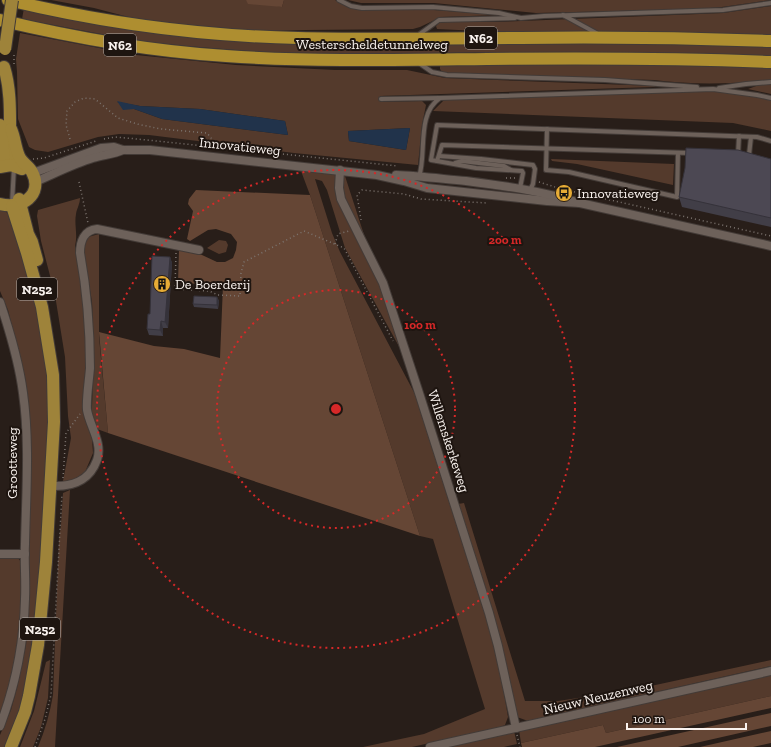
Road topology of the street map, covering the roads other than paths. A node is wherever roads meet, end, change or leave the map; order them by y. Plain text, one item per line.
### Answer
1 (8, 0) edge
2 (12, 0) edge
3 (339, 0) edge
4 (771, 3) edge
5 (562, 15) junction
6 (521, 18) junction
7 (0, 20) edge
8 (0, 26) edge
9 (23, 26) junction
10 (606, 38) junction
11 (413, 39) junction
12 (771, 41) edge
13 (414, 60) junction
14 (771, 62) edge
15 (2, 73) edge
16 (771, 82) edge
17 (713, 89) junction
18 (440, 98) junction
19 (771, 98) edge
20 (381, 99) dead end
21 (5, 127) edge
22 (547, 129) junction
23 (739, 136) junction
24 (751, 137) junction
25 (771, 141) edge
26 (547, 148) junction
27 (123, 150) junction
28 (678, 153) junction
29 (693, 154) edge
30 (730, 155) edge
31 (738, 155) junction
32 (455, 157) junction
33 (438, 158) junction
34 (462, 162) junction
35 (453, 163) junction
36 (511, 163) junction
37 (504, 166) junction
38 (21, 170) edge
39 (340, 170) junction
40 (511, 170) junction
41 (377, 175) junction
42 (420, 176) junction
43 (413, 184) junction
44 (524, 194) junction
45 (0, 196) edge
46 (15, 202) edge
47 (771, 246) edge
48 (199, 250) dead end
49 (0, 302) edge
50 (53, 375) junction
51 (56, 486) junction
52 (0, 554) edge
53 (24, 554) junction
54 (771, 671) edge
55 (0, 726) edge
56 (516, 728) junction
57 (11, 747) edge
58 (430, 747) edge

1 - 11 highway, Westerscheldetunnelweg / N62
2 - 15 main road, bridge
3 - 6 lane
4 - 5 lane
5 - 6 lane
5 - 10 lane
6 - 11 lane
7 - 9 highway, Westerscheldetunnelweg / N62
8 - 9 highway, N62
9 - 13 highway, Westerscheldetunnelweg / N62
10 - 11 highway, Westerscheldetunnelweg / N62
10 - 12 highway, Westerscheldetunnelweg / N62
13 - 14 highway, Westerscheldetunnelweg / N62
13 - 17 lane
15 - 21 main road
16 - 17 lane
17 - 18 lane
17 - 19 lane
18 - 20 lane
18 - 42 lane
21 - 38 main road
21 - 38 main road
22 - 23 lane
22 - 26 lane
22 - 33 lane
23 - 24 lane
23 - 31 lane
24 - 25 lane
24 - 31 lane
26 - 28 lane
26 - 28 lane
26 - 33 lane
27 - 38 street, Innovatieweg
27 - 38 street, Innovatieweg
27 - 39 street, Innovatieweg
28 - 29 lane
30 - 31 lane
32 - 33 lane
32 - 34 lane
32 - 36 lane
33 - 35 lane
34 - 35 lane
34 - 37 lane
35 - 40 lane
36 - 37 lane
36 - 44 lane
37 - 40 lane
38 - 46 main road
39 - 41 street, Innovatieweg
39 - 56 street, Willemskerkeweg
40 - 44 lane
41 - 42 street, Innovatieweg
41 - 43 street, Innovatieweg
42 - 43 lane
42 - 44 street, Innovatieweg
43 - 44 street, Innovatieweg
44 - 47 street, Innovatieweg
45 - 46 main road
46 - 50 main road, N252
46 - 50 main road, N252
48 - 51 street
49 - 53 street, Grootteweg
50 - 51 main road, N252
51 - 57 main road, N252
52 - 53 street
53 - 55 street, Grootteweg
54 - 56 street, Nieuw Neuzenweg
56 - 58 street, Nieuw Neuzenweg

